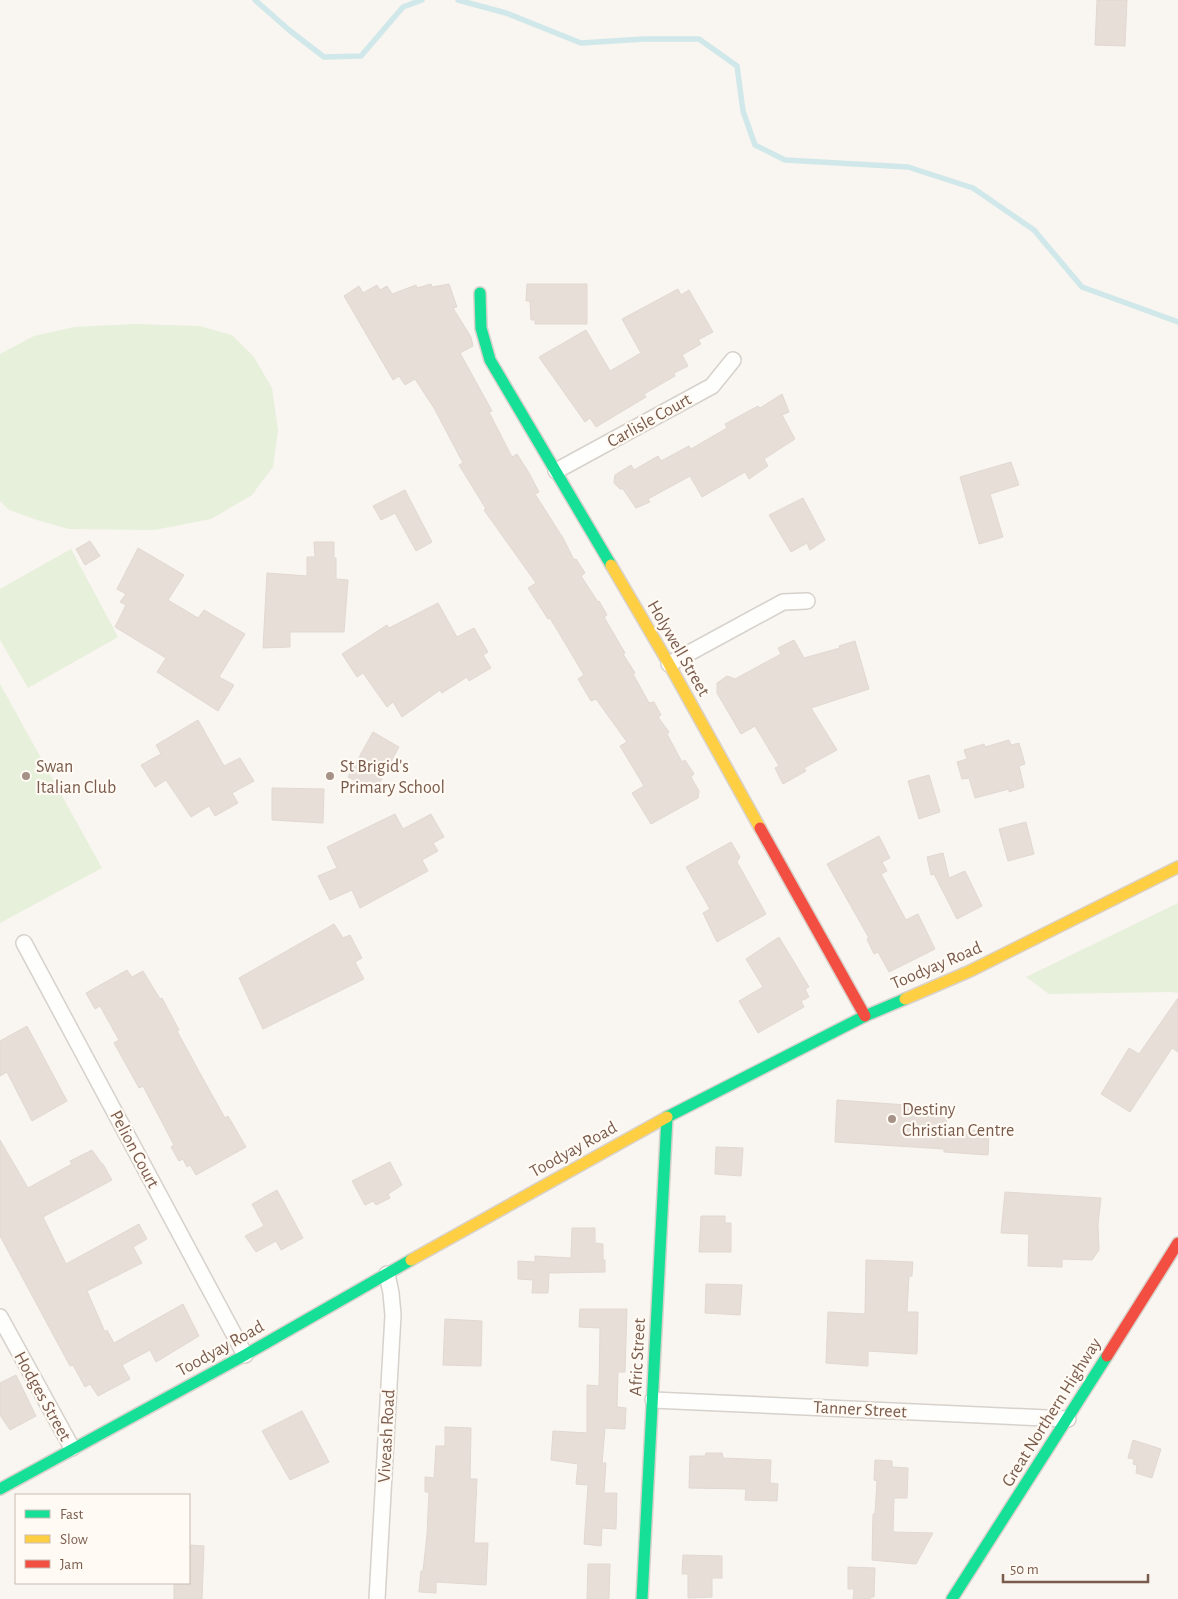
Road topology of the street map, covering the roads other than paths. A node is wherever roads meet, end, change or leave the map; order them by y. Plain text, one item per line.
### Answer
1 (480, 293) dead end
2 (733, 360) dead end
3 (556, 471) junction
4 (807, 601) dead end
5 (669, 664) junction
6 (1178, 868) edge
7 (24, 942) dead end
8 (865, 1016) junction
9 (668, 1117) junction
10 (1178, 1243) edge
11 (387, 1274) junction
12 (0, 1317) edge
13 (245, 1355) junction
14 (653, 1400) junction
15 (1068, 1419) junction
16 (72, 1448) junction
17 (0, 1489) edge
18 (377, 1599) edge
19 (642, 1599) edge
20 (952, 1599) edge

1 - 3 main road, Holywell Street
2 - 3 street, Carlisle Court
3 - 5 main road, Holywell Street
4 - 5 street
5 - 8 main road, Holywell Street
6 - 8 main road, Toodyay Road
7 - 13 street, Pelion Court
8 - 9 main road, Toodyay Road
9 - 11 main road, Toodyay Road
9 - 14 main road, Afric Street
10 - 15 main road, Great Northern Highway
11 - 13 main road, Toodyay Road
11 - 18 street, Viveash Road
12 - 16 street, Hodges Street
13 - 16 main road, Toodyay Road
14 - 15 street, Tanner Street
14 - 19 main road, Afric Street
15 - 20 main road, Great Northern Highway
16 - 17 main road, Toodyay Road

